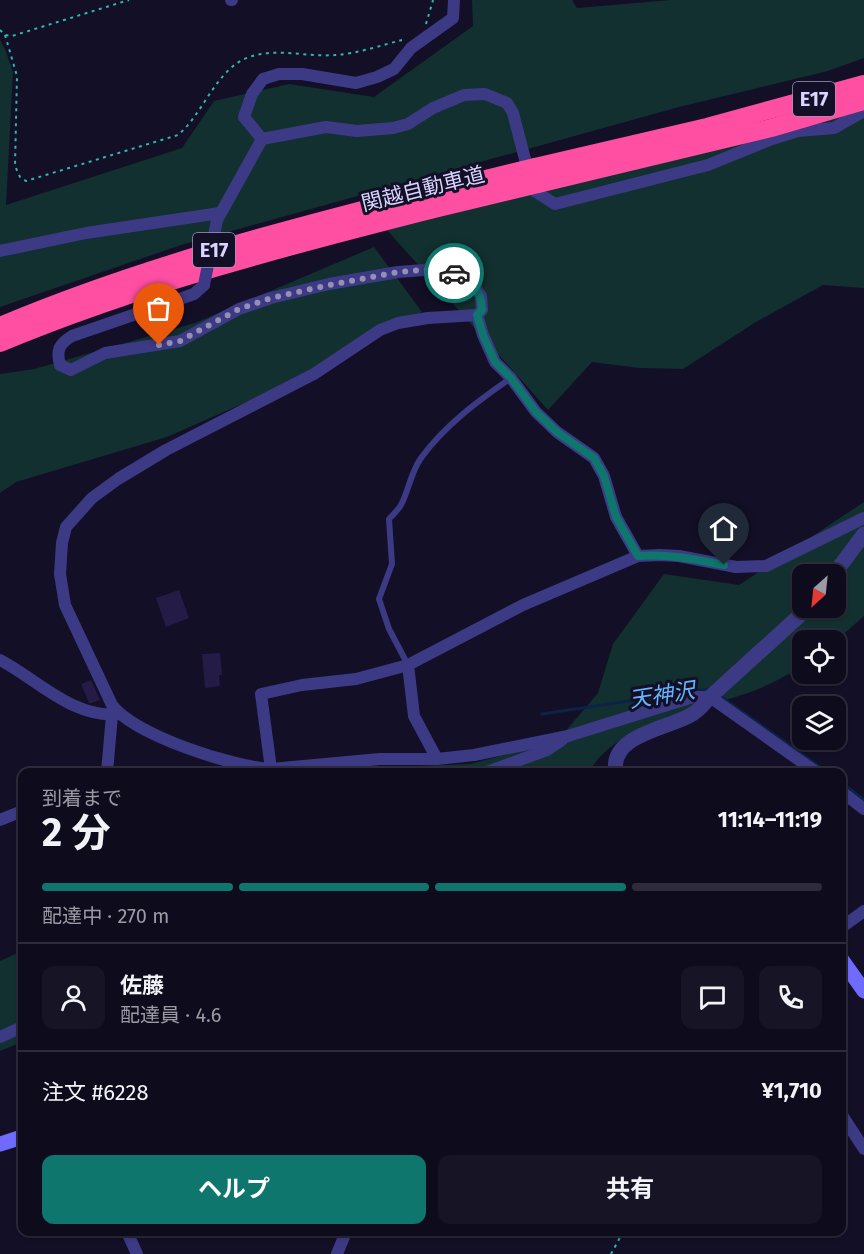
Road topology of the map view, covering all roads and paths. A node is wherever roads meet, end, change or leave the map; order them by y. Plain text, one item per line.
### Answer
1 (129, 0) edge
2 (433, 0) edge
3 (454, 0) edge
4 (0, 30) edge
5 (422, 32) dead end
6 (5, 35) junction
7 (409, 38) dead end
8 (864, 84) edge
9 (864, 101) edge
10 (864, 111) edge
11 (767, 120) junction
12 (262, 139) junction
13 (537, 176) junction
14 (218, 216) junction
15 (0, 251) edge
16 (477, 315) junction
17 (0, 326) edge
18 (0, 343) edge
19 (511, 378) junction
20 (864, 518) edge
21 (864, 534) edge
22 (638, 556) junction
23 (842, 564) edge
24 (797, 618) edge
25 (0, 660) edge
26 (408, 665) junction
27 (710, 697) junction
28 (115, 715) junction
29 (568, 736) junction
30 (437, 759) junction
31 (108, 768) edge
32 (254, 768) edge
33 (271, 768) edge
34 (282, 768) edge
35 (498, 768) edge
36 (616, 768) edge
37 (810, 768) edge
38 (846, 795) edge
39 (864, 809) edge
40 (18, 813) edge
41 (0, 820) edge
42 (864, 913) edge
43 (846, 924) edge
44 (846, 966) edge
45 (864, 991) edge
46 (18, 1029) edge
47 (0, 1037) edge
48 (846, 1121) edge
49 (18, 1138) edge
50 (0, 1143) edge
51 (864, 1149) edge
52 (130, 1236) edge
53 (344, 1236) edge
54 (621, 1236) edge
55 (137, 1254) edge
56 (337, 1254) edge
57 (611, 1254) edge

1 - 6 path
2 - 5 path
3 - 12 street
4 - 6 path
6 - 7 path
8 - 11 highway, 関越自動車道 / E17
9 - 11 highway, 関越自動車道 / E17
10 - 12 street
11 - 13 highway, 関越自動車道 / E17
12 - 14 street
13 - 17 highway, 関越自動車道 / E17, bridge
13 - 18 highway, 関越自動車道 / E17, bridge
14 - 15 street
14 - 16 street, bridge
16 - 19 street
16 - 28 street
19 - 22 street
19 - 26 lane
20 - 22 street
21 - 23 street
22 - 26 street
24 - 27 street
25 - 28 street
26 - 30 street
26 - 33 street
27 - 29 street
27 - 36 street
27 - 37 street
28 - 31 street
28 - 32 street
29 - 30 street
29 - 35 street
30 - 34 street
38 - 39 street
40 - 41 street
42 - 43 street
44 - 45 main road
46 - 47 street
48 - 51 street
49 - 50 main road
52 - 55 street
53 - 56 street
54 - 57 path

